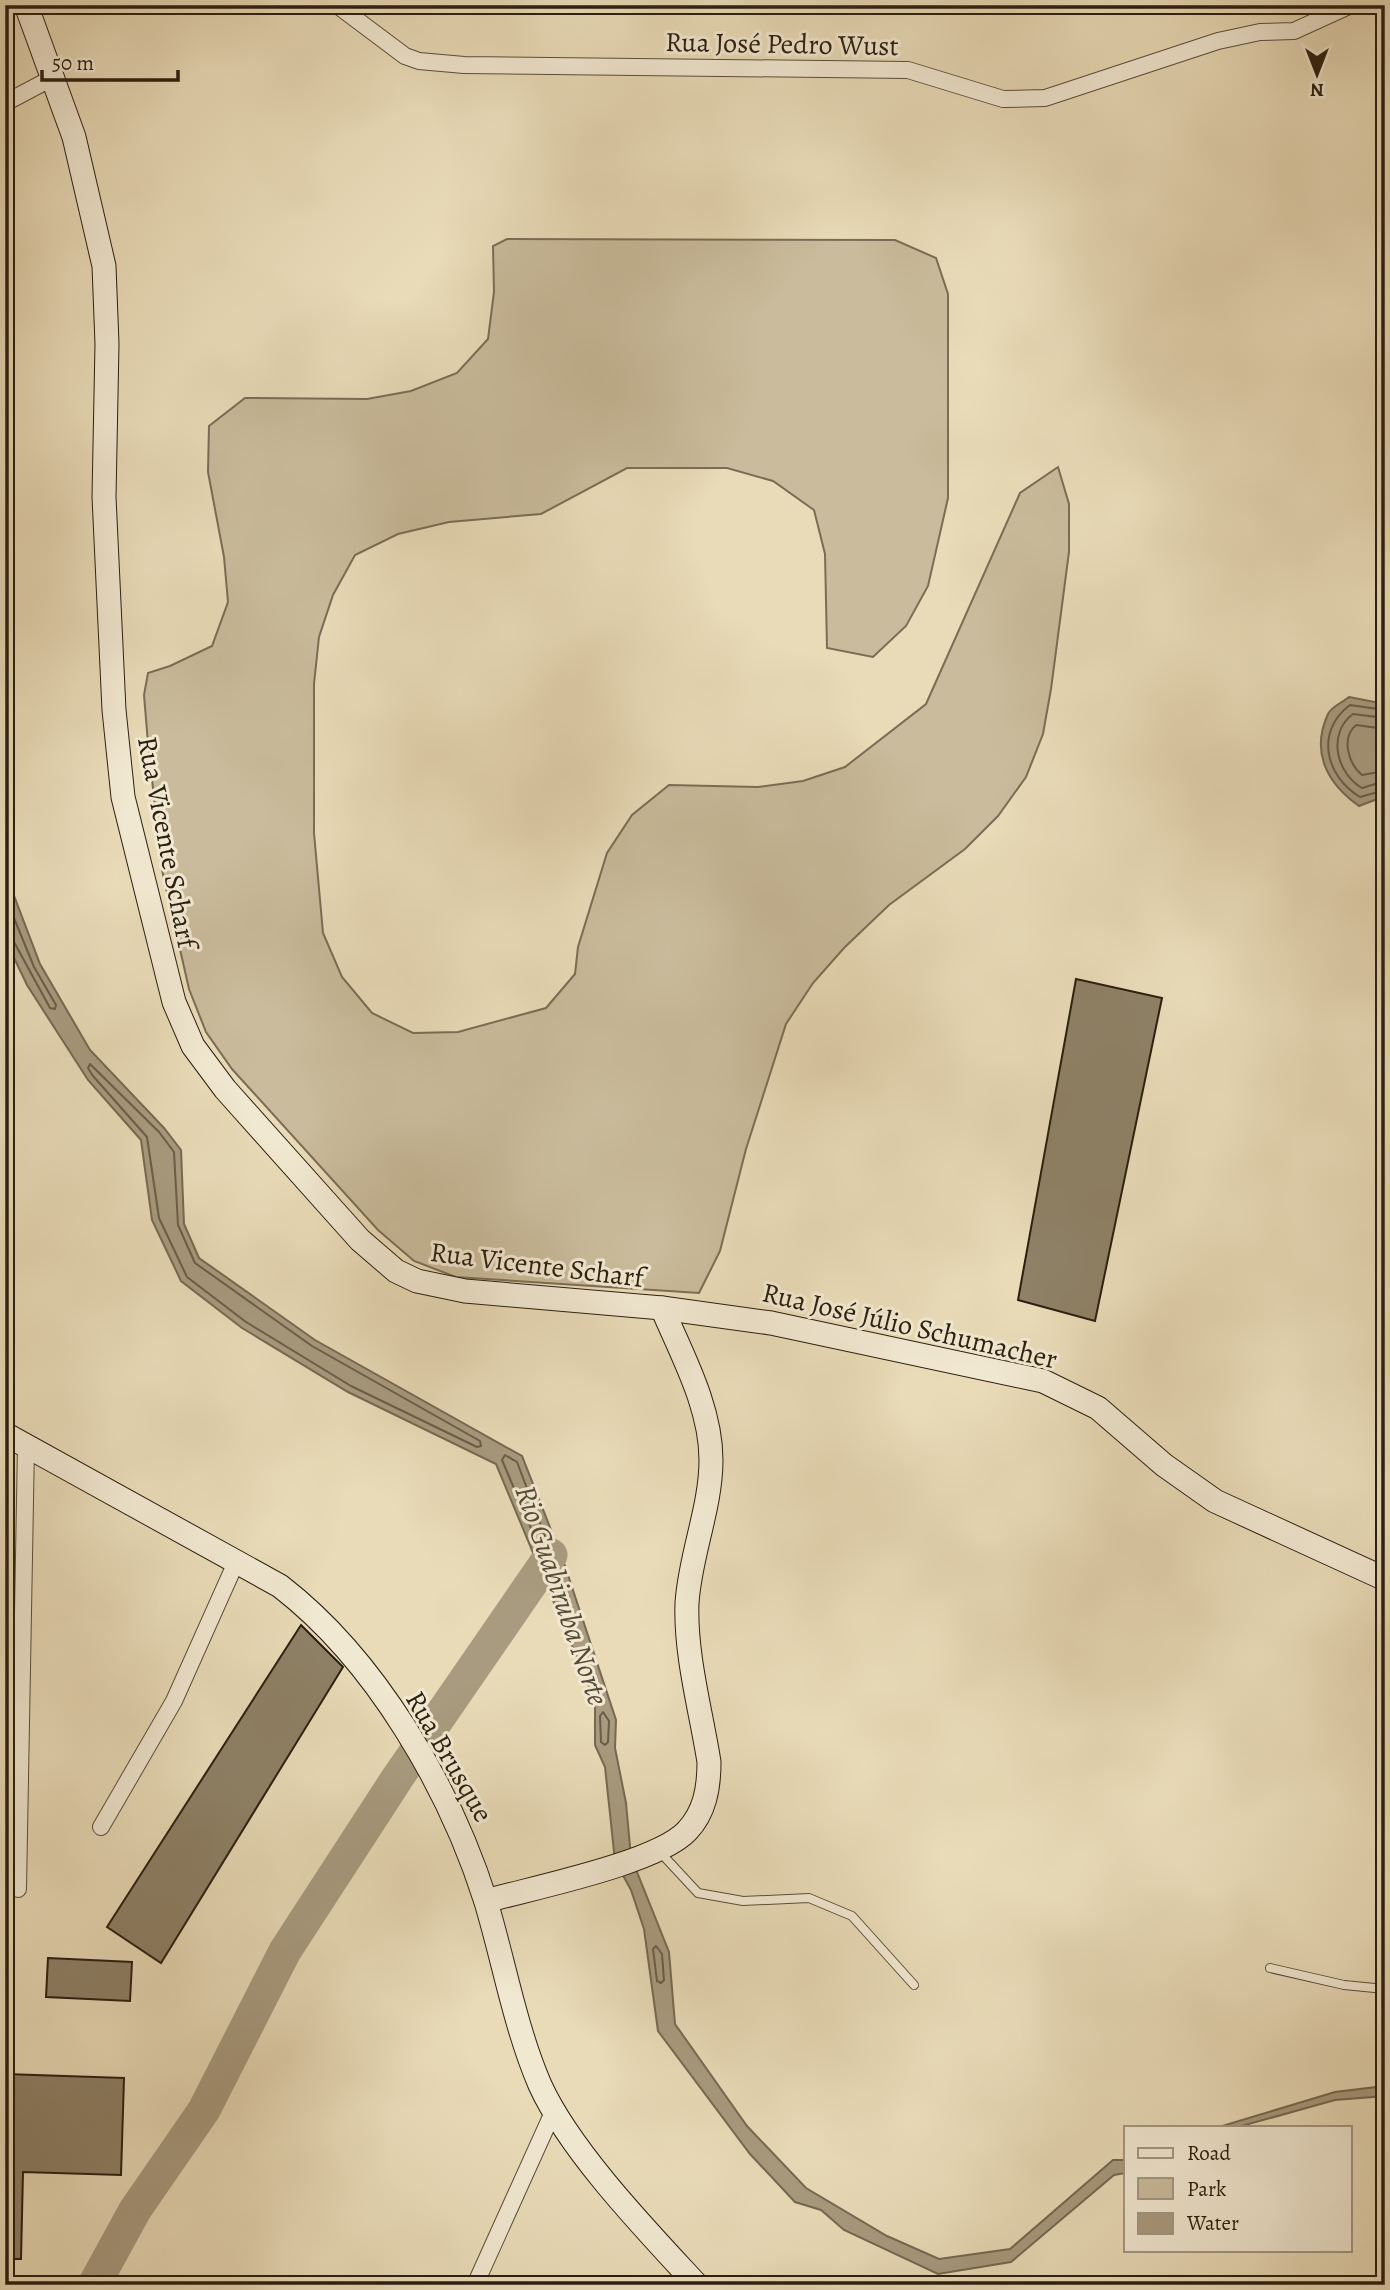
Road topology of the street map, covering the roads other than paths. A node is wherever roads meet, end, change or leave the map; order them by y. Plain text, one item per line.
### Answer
1 (26, 5) edge
2 (337, 5) edge
3 (1351, 5) edge
4 (54, 78) junction
5 (5, 103) edge
6 (662, 1308) junction
7 (5, 1434) edge
8 (26, 1446) junction
9 (237, 1560) junction
10 (1385, 1579) edge
11 (101, 1827) dead end
12 (649, 1854) junction
13 (18, 1889) dead end
14 (486, 1901) junction
15 (1270, 1968) dead end
16 (914, 1985) dead end
17 (1385, 1989) edge
18 (554, 2110) junction
19 (681, 2276) edge
20 (475, 2285) edge
21 (697, 2285) edge

1 - 4 main road, Rua Vicente Scharf
2 - 3 street, Rua José Pedro Wust
4 - 5 street
4 - 6 main road, Rua Vicente Scharf
6 - 10 main road, Rua José Júlio Schumacher
6 - 12 main road
7 - 8 main road, Rua Brusque
8 - 9 main road, Rua Brusque
8 - 13 street
9 - 11 street
9 - 14 main road, Rua Brusque
12 - 14 main road
12 - 16 lane
14 - 18 main road, Rua Brusque
15 - 17 lane
18 - 19 main road, Rua Brusque
18 - 20 street
19 - 21 main road, Rua Brusque

